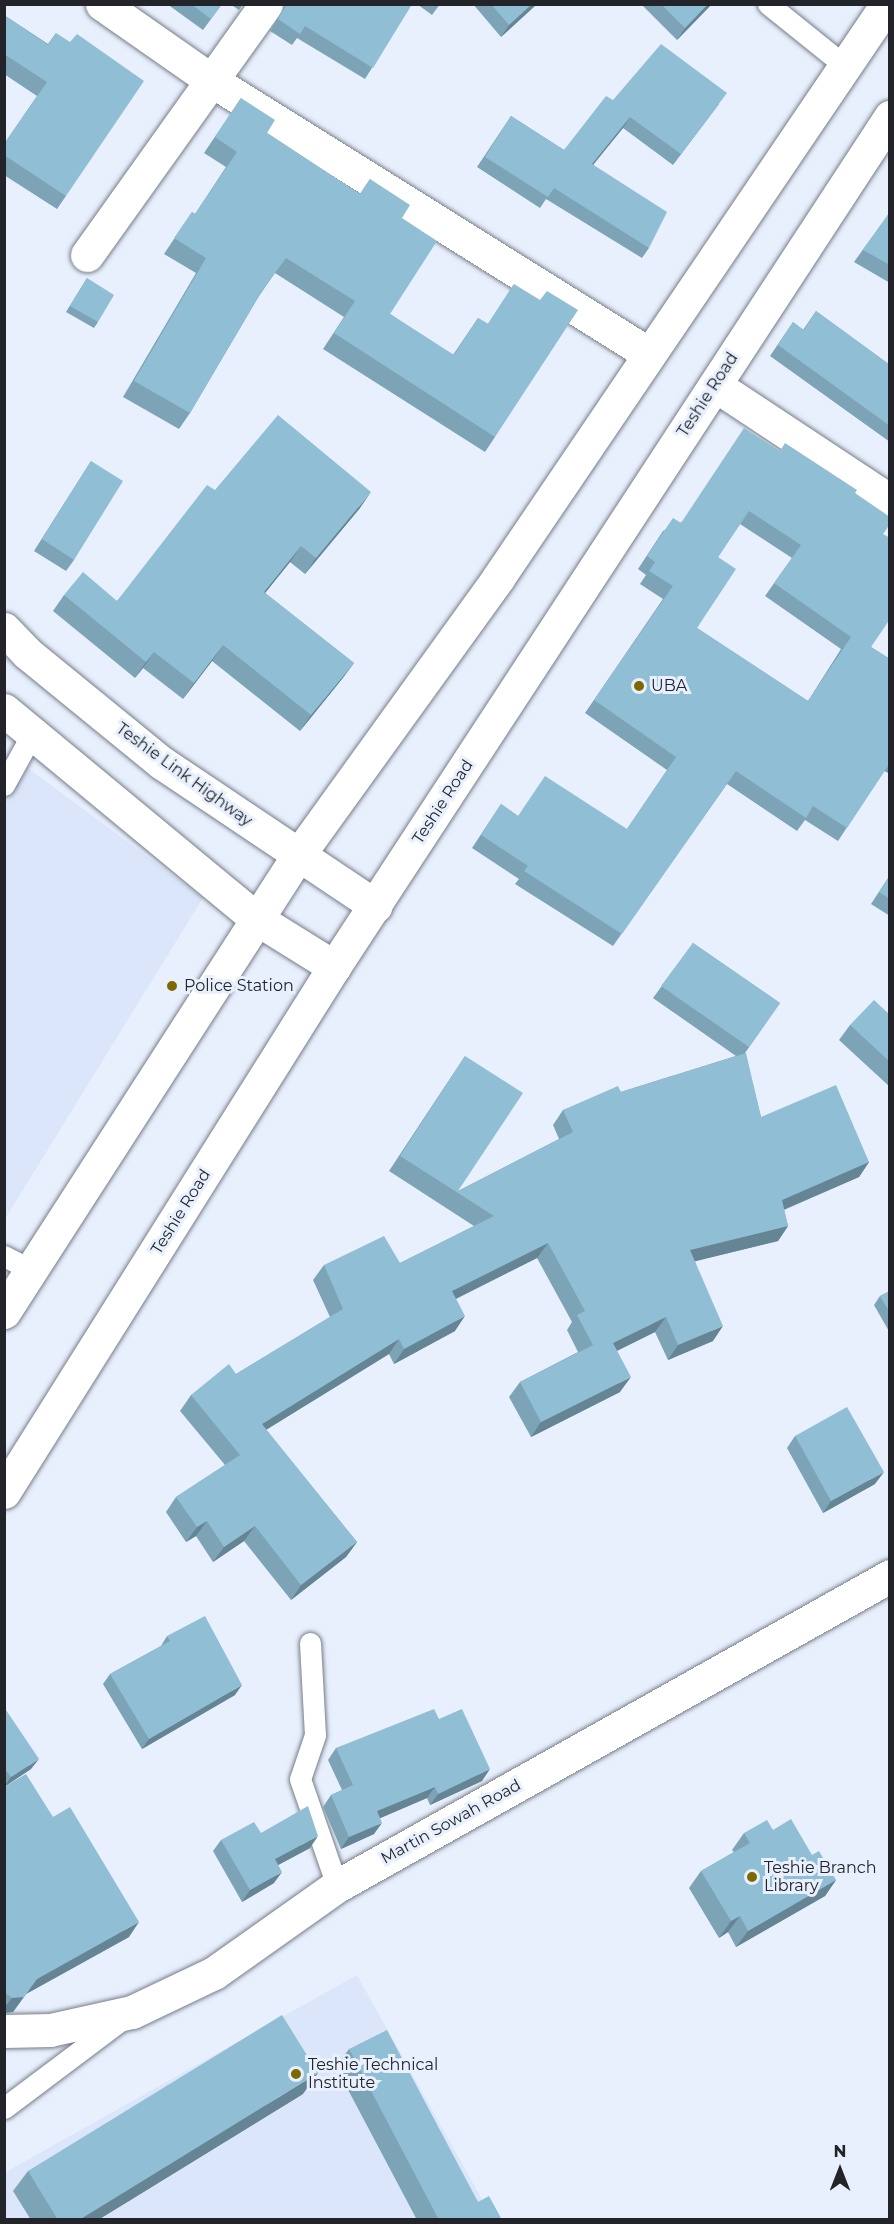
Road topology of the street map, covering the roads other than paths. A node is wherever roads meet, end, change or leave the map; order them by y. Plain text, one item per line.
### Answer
1 (102, 4) edge
2 (266, 4) edge
3 (768, 4) edge
4 (887, 4) edge
5 (845, 66) junction
6 (214, 82) junction
7 (890, 117) edge
8 (87, 255) dead end
9 (649, 354) junction
10 (715, 385) junction
11 (890, 501) edge
12 (4, 629) edge
13 (4, 710) edge
14 (32, 734) junction
15 (4, 785) edge
16 (297, 857) junction
17 (376, 906) junction
18 (256, 919) junction
19 (334, 967) junction
20 (18, 1263) edge
21 (4, 1312) edge
22 (4, 1492) edge
23 (890, 1576) edge
24 (310, 1643) dead end
25 (337, 1886) junction
26 (132, 2012) junction
27 (4, 2031) edge
28 (4, 2108) edge

1 - 6 main road
2 - 6 main road
3 - 5 lane
4 - 5 main road
5 - 9 main road
6 - 8 main road
6 - 9 main road
7 - 10 main road, Teshie Road
9 - 16 main road
10 - 11 main road
10 - 17 main road, Teshie Road
12 - 16 main road, Teshie Link Highway
13 - 14 main road
14 - 15 lane
14 - 18 main road
16 - 17 main road, Teshie Link Highway
16 - 18 main road
17 - 19 main road, Teshie Road
18 - 19 main road
18 - 20 main road
19 - 22 main road, Teshie Road
20 - 21 main road
23 - 25 main road, Martin Sowah Road
24 - 25 lane
25 - 26 main road, Martin Sowah Road
26 - 27 main road, Martin Sowah Road
26 - 28 lane

